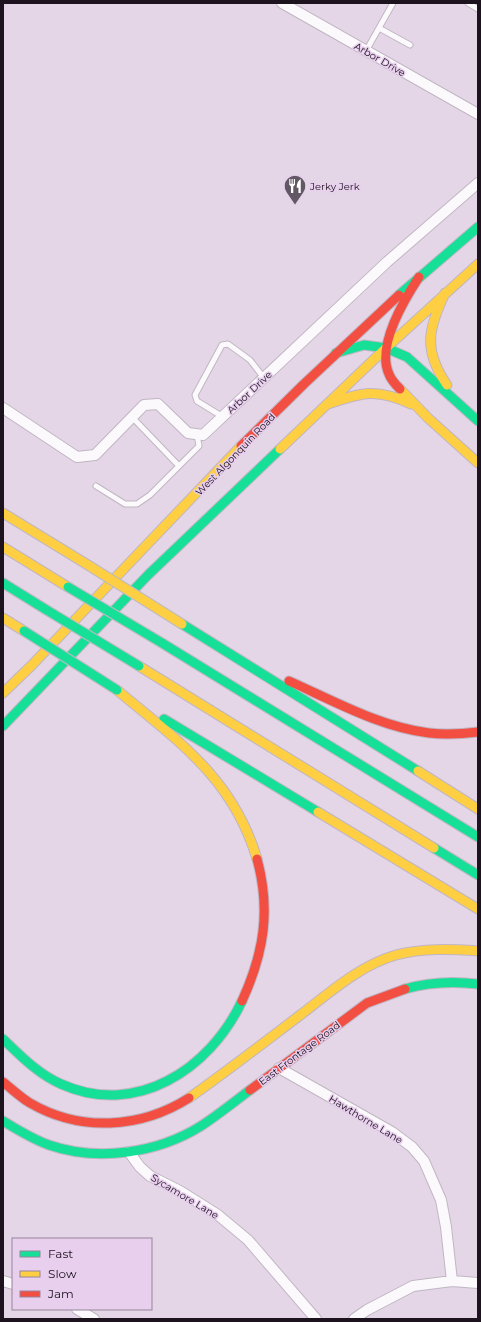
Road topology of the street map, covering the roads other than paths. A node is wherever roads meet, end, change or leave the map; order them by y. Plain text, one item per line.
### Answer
1 (282, 3) edge
2 (394, 3) edge
3 (468, 3) edge
4 (478, 9) edge
5 (379, 28) junction
6 (410, 45) dead end
7 (366, 51) junction
8 (478, 114) edge
9 (478, 183) edge
10 (478, 227) edge
11 (478, 264) edge
12 (419, 277) junction
13 (446, 293) junction
14 (386, 348) junction
15 (336, 353) junction
16 (264, 378) junction
17 (328, 404) junction
18 (416, 406) junction
19 (3, 408) edge
20 (470, 414) junction
21 (223, 416) junction
22 (132, 417) junction
23 (478, 421) edge
24 (197, 434) junction
25 (478, 463) edge
26 (179, 466) junction
27 (96, 486) dead end
28 (3, 513) edge
29 (3, 547) edge
30 (3, 583) edge
31 (3, 618) edge
32 (232, 656) junction
33 (117, 690) junction
34 (3, 693) edge
35 (3, 726) edge
36 (478, 732) edge
37 (478, 810) edge
38 (478, 837) edge
39 (478, 875) edge
40 (478, 909) edge
41 (478, 951) edge
42 (478, 984) edge
43 (3, 1039) edge
44 (279, 1068) junction
45 (3, 1082) edge
46 (3, 1122) edge
47 (129, 1152) junction
48 (452, 1281) junction
49 (478, 1284) edge
50 (79, 1310) edge
51 (94, 1319) edge
52 (316, 1319) edge
53 (354, 1319) edge

1 - 7 street, Arbor Drive
2 - 5 lane
3 - 4 lane
5 - 6 lane
5 - 7 lane
7 - 8 street, Arbor Drive
9 - 16 street, Arbor Drive
10 - 12 main road, West Algonquin Road
11 - 13 main road
12 - 14 main road
12 - 15 main road, West Algonquin Road
13 - 14 main road
13 - 20 main road
14 - 15 main road
14 - 17 main road
14 - 18 main road
14 - 20 main road
15 - 34 main road, West Algonquin Road
16 - 21 street, Arbor Drive
16 - 21 lane
17 - 18 main road
17 - 35 main road
18 - 25 main road
19 - 22 street
20 - 23 main road
21 - 24 street, Arbor Drive
22 - 24 street
22 - 26 lane
24 - 26 lane
26 - 27 lane
28 - 32 main road, bridge
29 - 38 main road, bridge
30 - 39 main road, bridge
31 - 33 main road, bridge
32 - 36 main road
32 - 37 main road
33 - 40 main road
33 - 43 main road
41 - 45 main road
42 - 44 main road, East Frontage Road
44 - 47 main road, East Frontage Road
44 - 48 street, Hawthorne Lane
46 - 47 main road
47 - 52 street, Sycamore Lane
48 - 49 street
48 - 53 street
50 - 51 street

